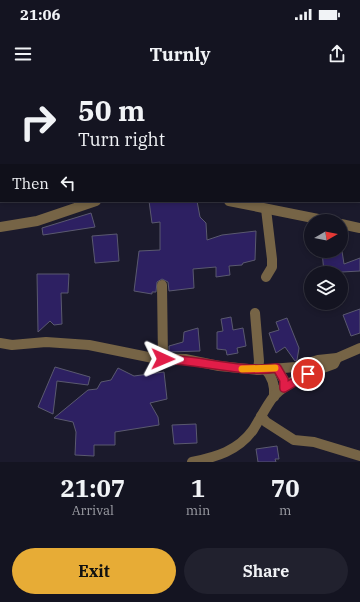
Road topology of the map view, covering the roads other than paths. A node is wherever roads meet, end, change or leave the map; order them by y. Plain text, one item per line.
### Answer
1 (93, 202) edge
2 (234, 202) edge
3 (266, 209) junction
4 (304, 216) edge
5 (348, 225) edge
6 (0, 227) edge
7 (360, 228) edge
8 (266, 277) dead end
9 (162, 286) dead end
10 (255, 313) dead end
11 (0, 344) edge
12 (360, 348) edge
13 (337, 358) junction
14 (163, 359) junction
15 (277, 368) junction
16 (262, 370) junction
17 (284, 388) junction
18 (274, 397) junction
19 (262, 416) junction
20 (360, 456) edge
21 (192, 462) edge

1 - 6 street
2 - 3 street
3 - 4 street
3 - 8 street
5 - 7 street
9 - 14 street
10 - 16 street
11 - 14 street
12 - 13 street
13 - 15 street
13 - 17 street
14 - 16 street
15 - 16 street
15 - 17 street
16 - 18 street
17 - 18 street
18 - 19 street
19 - 20 street
19 - 21 street

